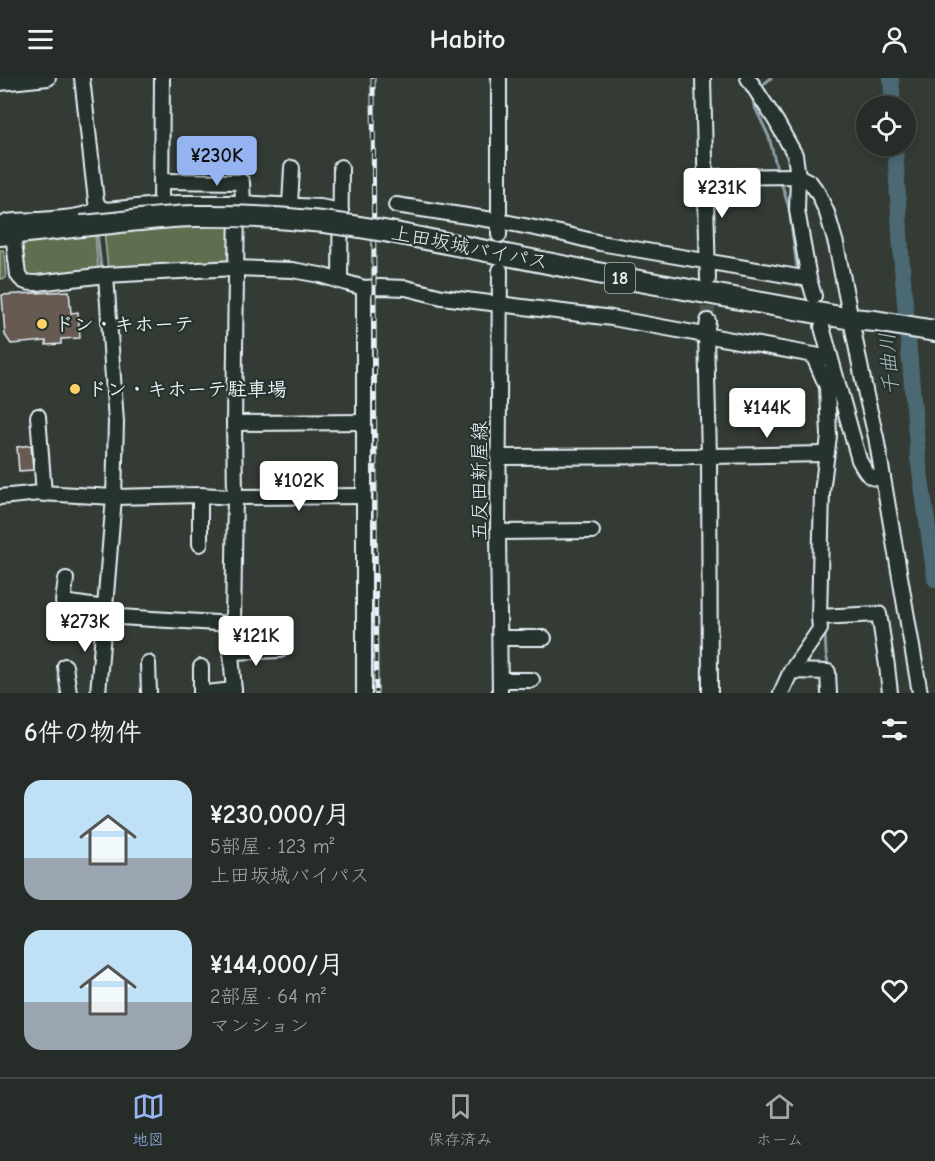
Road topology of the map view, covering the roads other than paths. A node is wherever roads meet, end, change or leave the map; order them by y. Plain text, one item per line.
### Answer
1 (48, 78) edge
2 (82, 78) edge
3 (162, 78) edge
4 (499, 78) edge
5 (703, 78) edge
6 (0, 82) edge
7 (753, 86) edge
8 (341, 167) dead end
9 (292, 168) dead end
10 (798, 176) junction
11 (706, 177) junction
12 (161, 181) junction
13 (240, 203) junction
14 (161, 204) junction
15 (290, 205) junction
16 (396, 205) dead end
17 (99, 207) junction
18 (341, 211) junction
19 (499, 228) junction
20 (5, 230) edge
21 (707, 262) junction
22 (235, 268) junction
23 (500, 270) dead end
24 (106, 275) junction
25 (708, 279) tunnel mouth
26 (809, 279) junction
27 (340, 281) junction
28 (364, 288) junction
29 (814, 296) dead end
30 (499, 304) junction
31 (851, 319) junction
32 (822, 327) dead end
33 (707, 328) junction
34 (935, 331) edge
35 (813, 355) junction
36 (830, 358) junction
37 (38, 416) dead end
38 (364, 422) junction
39 (234, 423) junction
40 (826, 454) junction
41 (709, 456) junction
42 (498, 457) junction
43 (883, 478) junction
44 (44, 494) junction
45 (200, 495) junction
46 (364, 496) junction
47 (0, 497) edge
48 (114, 497) junction
49 (235, 497) junction
50 (592, 531) dead end
51 (498, 532) junction
52 (200, 544) dead end
53 (66, 579) dead end
54 (104, 612) junction
55 (822, 617) junction
56 (233, 624) junction
57 (500, 638) junction
58 (544, 638) dead end
59 (280, 650) dead end
60 (231, 652) junction
61 (148, 663) dead end
62 (65, 666) dead end
63 (201, 667) dead end
64 (795, 671) junction
65 (532, 680) dead end
66 (500, 687) edge
67 (234, 691) edge
68 (69, 693) edge
69 (98, 693) edge
70 (149, 693) edge
71 (201, 693) edge
72 (206, 693) edge
73 (364, 693) edge
74 (710, 693) edge
75 (781, 693) edge
76 (829, 693) edge
77 (890, 693) edge
78 (920, 693) edge

1 - 6 street
2 - 17 street
3 - 12 street
4 - 19 street
5 - 11 street
7 - 10 street
8 - 18 street
9 - 15 street
10 - 11 street
10 - 26 street
10 - 31 street
11 - 21 street
12 - 13 street
12 - 14 street
13 - 14 street
13 - 15 street
13 - 22 street
14 - 17 street
15 - 18 street
16 - 19 street
17 - 20 street
18 - 27 street
19 - 21 street
20 - 24 street
20 - 31 highway, 上田坂城バイパス / 18, bridge
21 - 25 street
21 - 26 street
22 - 24 street
22 - 27 street
22 - 39 street
23 - 30 street, 五反田新屋線
24 - 48 street
26 - 29 street
27 - 28 street
28 - 30 street
28 - 38 street
30 - 33 street
30 - 42 street, 五反田新屋線
31 - 34 highway, 上田坂城バイパス / 18
31 - 43 street
32 - 36 street
33 - 35 street
33 - 41 street
35 - 36 street
35 - 40 street
36 - 43 street
37 - 44 street
38 - 39 street
38 - 46 street
39 - 49 street
40 - 41 street
40 - 55 street
41 - 42 street
41 - 74 street
42 - 51 street, 五反田新屋線
43 - 78 street
44 - 47 street
44 - 48 street
45 - 48 street
45 - 49 street
45 - 52 street
46 - 49 street
46 - 73 street
48 - 54 street
49 - 56 street
50 - 51 street
51 - 57 street, 五反田新屋線
53 - 54 street
54 - 56 street
54 - 69 street
55 - 64 street
55 - 77 street
56 - 60 street
57 - 58 street
57 - 66 street, 五反田新屋線
59 - 60 street
60 - 67 street
61 - 70 street
62 - 68 street
63 - 71 street
64 - 75 street
64 - 76 street
65 - 66 street
67 - 72 street

